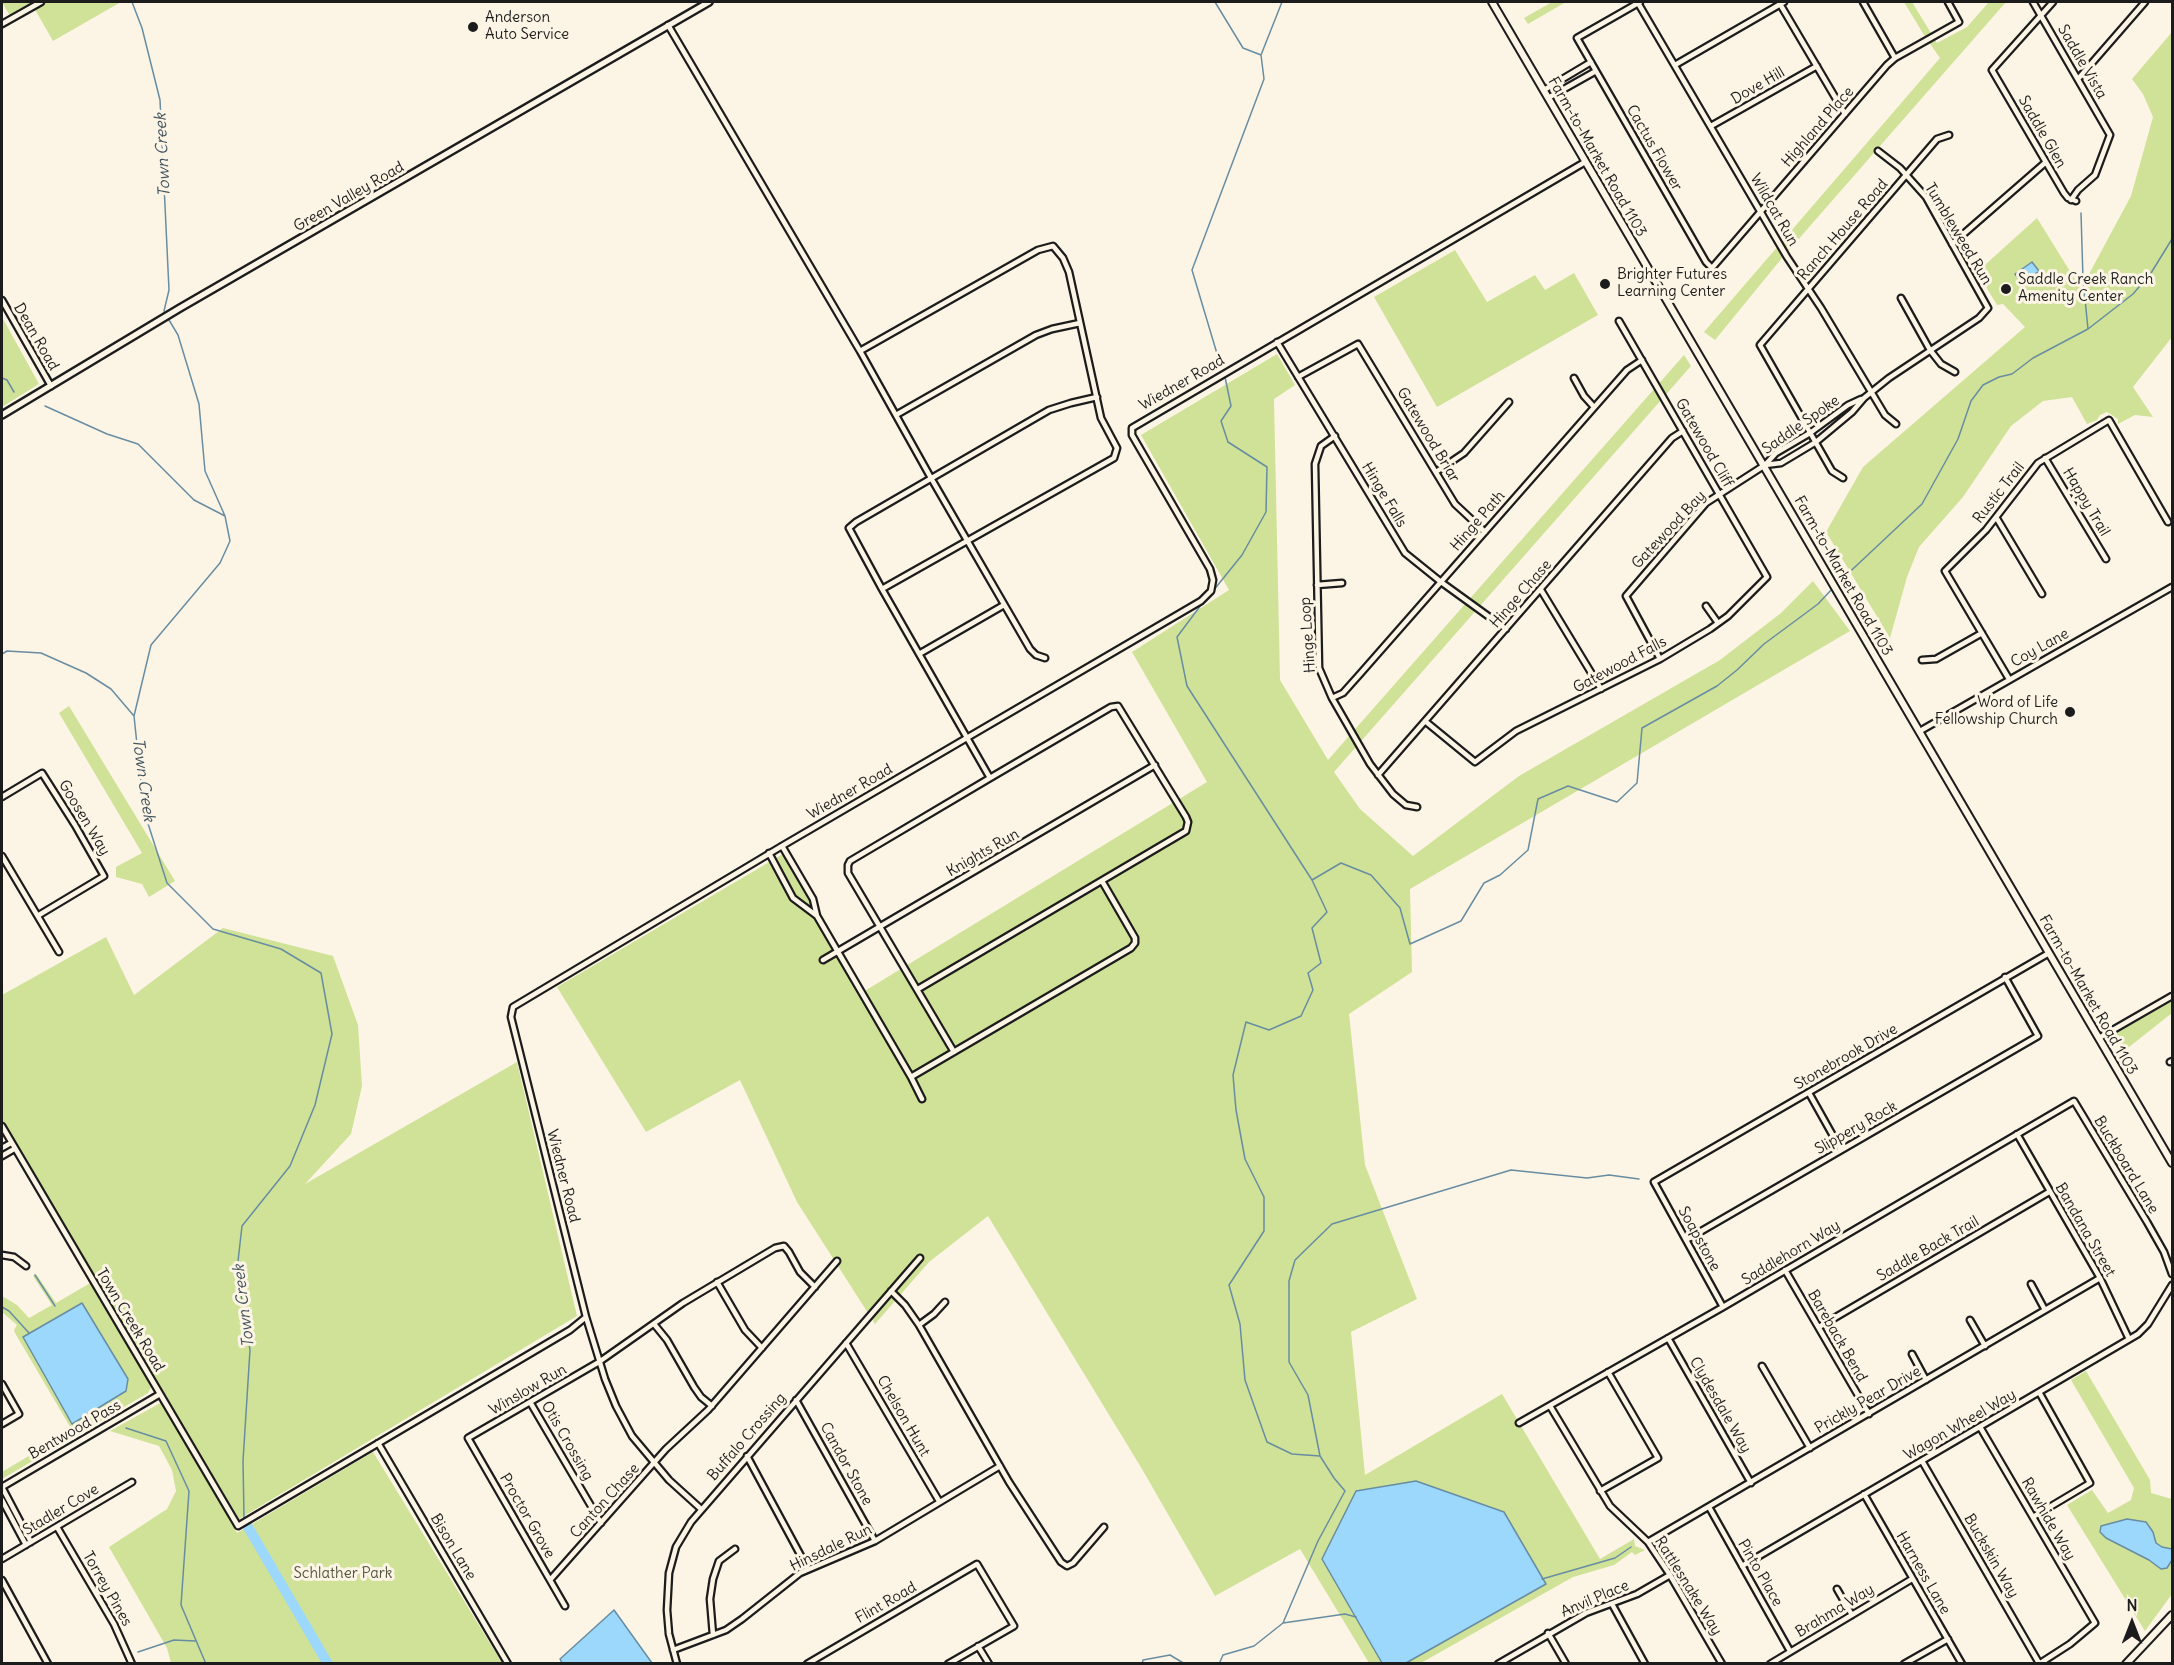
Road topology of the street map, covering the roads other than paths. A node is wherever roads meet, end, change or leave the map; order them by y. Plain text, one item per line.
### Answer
1 (41, 2) edge
2 (709, 2) edge
3 (1492, 2) edge
4 (1639, 2) edge
5 (1863, 2) edge
6 (1948, 2) edge
7 (2032, 2) edge
8 (2053, 2) edge
9 (2145, 2) edge
10 (1782, 3) edge
11 (2041, 15) junction
12 (2, 24) edge
13 (668, 25) junction
14 (1895, 58) junction
15 (1591, 62) junction
16 (1675, 65) junction
17 (1817, 66) junction
18 (1596, 71) junction
19 (2078, 79) junction
20 (1544, 90) junction
21 (1548, 98) junction
22 (1845, 114) junction
23 (1711, 126) junction
24 (1949, 135) dead end
25 (1878, 151) dead end
26 (1585, 162) junction
27 (2046, 162) junction
28 (1906, 175) junction
29 (2074, 200) joint
30 (1761, 212) junction
31 (1952, 244) junction
32 (1712, 268) joint
33 (1808, 289) junction
34 (1901, 298) dead end
35 (2, 300) edge
36 (1988, 308) joint
37 (1619, 321) dead end
38 (1080, 323) junction
39 (1277, 342) junction
40 (1930, 350) junction
41 (860, 351) junction
42 (1642, 360) junction
43 (1955, 372) dead end
44 (1299, 377) junction
45 (1574, 378) dead end
46 (51, 386) junction
47 (1870, 393) junction
48 (1096, 397) junction
49 (1864, 398) junction
50 (1509, 402) dead end
51 (1594, 407) junction
52 (2, 415) edge
53 (896, 415) junction
54 (1896, 424) dead end
55 (1683, 431) junction
56 (1810, 433) junction
57 (1335, 436) junction
58 (1816, 442) junction
59 (2045, 458) junction
60 (1765, 465) junction
61 (1436, 472) junction
62 (931, 478) junction
63 (1843, 478) dead end
64 (1720, 493) junction
65 (1996, 517) junction
66 (2168, 522) dead end
67 (1485, 532) junction
68 (968, 542) junction
69 (2106, 559) dead end
70 (1767, 577) joint
71 (1441, 582) junction
72 (1341, 583) dead end
73 (1317, 585) junction
74 (2172, 587) edge
75 (882, 589) junction
76 (1541, 590) junction
77 (2042, 594) dead end
78 (1004, 604) junction
79 (1706, 606) dead end
80 (1718, 623) junction
81 (1506, 629) junction
82 (1982, 633) junction
83 (919, 654) junction
84 (1044, 658) dead end
85 (1660, 660) junction
86 (1922, 660) dead end
87 (2009, 680) junction
88 (1601, 689) junction
89 (1332, 698) junction
90 (1425, 721) junction
91 (1920, 731) junction
92 (967, 737) junction
93 (1155, 765) junction
94 (1378, 776) junction
95 (990, 778) junction
96 (2, 797) edge
97 (1417, 807) dead end
98 (782, 846) junction
99 (769, 853) junction
100 (2, 856) edge
101 (7, 865) junction
102 (2, 868) edge
103 (1102, 881) junction
104 (39, 915) junction
105 (817, 916) junction
106 (881, 927) junction
107 (59, 952) dead end
108 (837, 952) junction
109 (2049, 953) junction
110 (823, 960) dead end
111 (2005, 977) junction
112 (918, 989) junction
113 (2172, 996) edge
114 (2099, 1038) junction
115 (954, 1052) junction
116 (911, 1077) junction
117 (1809, 1093) junction
118 (922, 1099) dead end
119 (2074, 1101) joint
120 (2, 1126) edge
121 (2017, 1134) junction
122 (11, 1143) junction
123 (2, 1148) edge
124 (14, 1149) junction
125 (1841, 1150) junction
126 (2, 1156) edge
127 (2172, 1163) edge
128 (1654, 1182) joint
129 (2049, 1192) junction
130 (1686, 1240) junction
131 (2, 1255) edge
132 (920, 1258) dead end
133 (837, 1261) dead end
134 (26, 1266) dead end
135 (1785, 1270) junction
136 (2172, 1274) edge
137 (2100, 1278) junction
138 (717, 1282) junction
139 (2031, 1284) dead end
140 (2172, 1285) edge
141 (815, 1287) junction
142 (891, 1291) junction
143 (945, 1302) dead end
144 (1723, 1307) junction
145 (2045, 1310) junction
146 (586, 1317) junction
147 (1970, 1320) dead end
148 (654, 1324) junction
149 (919, 1324) junction
150 (1819, 1327) junction
151 (1668, 1338) junction
152 (2129, 1339) junction
153 (846, 1343) junction
154 (1985, 1346) junction
155 (762, 1348) junction
156 (1912, 1354) dead end
157 (599, 1362) junction
158 (1762, 1366) dead end
159 (1608, 1372) junction
160 (1926, 1380) junction
161 (2, 1384) edge
162 (2039, 1392) junction
163 (160, 1394) junction
164 (796, 1400) junction
165 (530, 1402) junction
166 (712, 1406) junction
167 (1550, 1406) junction
168 (1869, 1414) junction
169 (1519, 1423) dead end
170 (2, 1424) edge
171 (1980, 1427) junction
172 (468, 1438) joint
173 (378, 1443) junction
174 (1810, 1448) junction
175 (747, 1456) junction
176 (1922, 1461) junction
177 (653, 1464) junction
178 (1000, 1466) junction
179 (132, 1482) dead end
180 (1751, 1483) junction
181 (2, 1487) edge
182 (1600, 1491) junction
183 (1864, 1494) junction
184 (2, 1500) edge
185 (939, 1501) junction
186 (1709, 1508) junction
187 (701, 1509) junction
188 (2033, 1517) junction
189 (601, 1523) junction
190 (57, 1527) junction
191 (1104, 1527) dead end
192 (875, 1541) junction
193 (31, 1542) junction
194 (1648, 1542) junction
195 (26, 1545) junction
196 (735, 1549) dead end
197 (2, 1559) edge
198 (1742, 1566) junction
199 (808, 1569) junction
200 (1670, 1575) junction
201 (2, 1580) edge
202 (550, 1580) junction
203 (1912, 1580) junction
204 (1837, 1589) dead end
205 (1612, 1604) junction
206 (565, 1606) dead end
207 (1852, 1615) junction
208 (2172, 1615) edge
209 (1548, 1633) junction
210 (713, 1635) junction
211 (1947, 1638) junction
212 (978, 1646) junction
213 (673, 1650) junction
214 (1790, 1651) junction
215 (2039, 1663) edge
216 (48, 1664) edge
217 (132, 1664) edge
218 (508, 1664) edge
219 (677, 1664) edge
220 (807, 1664) edge
221 (948, 1664) edge
222 (989, 1664) edge
223 (1498, 1664) edge
224 (1566, 1664) edge
225 (1645, 1664) edge
226 (1722, 1664) edge
227 (1770, 1664) edge
228 (1904, 1664) edge
229 (1962, 1664) edge
230 (2126, 1664) edge

1 - 12 street
2 - 13 street, Green Valley Road
3 - 20 main road, Farm-to-Market Road 1103
4 - 15 street, Cactus Flower
4 - 16 street, Wildcat Run
5 - 14 street
6 - 14 street, Highland Place
7 - 11 street, Saddle Vista
8 - 11 street
9 - 19 street
10 - 16 street
10 - 17 street
11 - 19 street, Saddle Vista
11 - 27 street, Saddle Glen
13 - 41 street
13 - 46 street, Green Valley Road
14 - 22 street, Highland Place
15 - 18 street, Cactus Flower
15 - 20 street
16 - 23 street, Wildcat Run
17 - 22 street
17 - 23 street, Dove Hill
18 - 21 street
18 - 32 street, Cactus Flower
19 - 29 street, Saddle Vista
20 - 21 main road, Farm-to-Market Road 1103
21 - 26 main road, Farm-to-Market Road 1103
22 - 30 street, Highland Place
23 - 30 street, Wildcat Run
24 - 28 street, Ranch House Road
25 - 28 street, Tumbleweed Run
26 - 39 street, Wiedner Road
26 - 60 main road, Farm-to-Market Road 1103
27 - 29 street, Saddle Glen
27 - 31 street
28 - 31 street, Tumbleweed Run
28 - 33 street, Ranch House Road
30 - 32 street, Highland Place
30 - 33 street, Wildcat Run
31 - 36 street, Tumbleweed Run
33 - 47 street, Wildcat Run
33 - 56 street, Ranch House Road
34 - 40 street
35 - 46 street, Dean Road
36 - 40 street, Saddle Spoke
37 - 42 street, Gatewood Cliff
38 - 41 street
38 - 48 street
38 - 53 street
39 - 44 street, Hinge Falls
39 - 92 street, Wiedner Road
40 - 43 street
40 - 47 street, Saddle Spoke
41 - 53 street
42 - 51 street, Hinge Path
42 - 55 street, Gatewood Cliff
44 - 57 street, Hinge Falls
44 - 61 street, Gatewood Briar
45 - 51 street
46 - 52 street, Green Valley Road
47 - 49 street, Saddle Spoke
47 - 54 street, Wildcat Run
48 - 62 street
48 - 68 street
49 - 56 street, Saddle Spoke
49 - 58 street, Saddle Spoke
50 - 61 street
51 - 67 street, Hinge Path
53 - 62 street
55 - 64 street, Gatewood Cliff
55 - 76 street, Hinge Chase
56 - 58 street
56 - 60 street, Saddle Spoke
57 - 71 street, Hinge Falls
57 - 73 street, Hinge Loop
58 - 60 street, Saddle Spoke
58 - 63 street
59 - 65 street, Rustic Trail
59 - 66 street, Rustic Trail
59 - 69 street, Happy Trail
60 - 64 street, Gatewood Bay
60 - 91 main road, Farm-to-Market Road 1103
61 - 67 street, Gatewood Briar
62 - 68 street
62 - 75 street
64 - 70 street, Gatewood Cliff
64 - 85 street, Gatewood Bay
65 - 77 street
65 - 82 street, Rustic Trail
67 - 71 street, Hinge Path
68 - 75 street
68 - 78 street
70 - 80 street, Gatewood Falls
71 - 81 street, Hinge Falls
71 - 89 street, Hinge Path
72 - 73 street
73 - 89 street, Hinge Loop
74 - 87 street, Coy Lane
75 - 83 street
76 - 81 street, Hinge Chase
76 - 88 street
78 - 83 street
78 - 84 street
79 - 80 street
80 - 85 street, Gatewood Falls
81 - 90 street, Hinge Chase
82 - 86 street
82 - 87 street
83 - 92 street
85 - 88 street, Gatewood Falls
87 - 91 street, Coy Lane
88 - 90 street, Gatewood Falls
89 - 94 street, Hinge Loop
90 - 94 street, Hinge Chase
91 - 109 main road, Farm-to-Market Road 1103
92 - 95 street
92 - 98 street, Wiedner Road
93 - 95 street
93 - 103 street
93 - 106 street, Knights Run
94 - 97 street, Hinge Loop
95 - 106 street
96 - 104 street, Goosen Way
98 - 99 street, Wiedner Road
98 - 105 street
99 - 105 street
99 - 146 street, Wiedner Road
100 - 101 street
101 - 102 street
101 - 104 street
103 - 112 street
103 - 115 street
104 - 107 street
105 - 108 street
106 - 108 street, Knights Run
106 - 112 street
108 - 110 street, Knights Run
108 - 116 street
109 - 111 street, Stonebrook Drive
109 - 114 main road, Farm-to-Market Road 1103
111 - 117 street, Stonebrook Drive
111 - 125 street, Slippery Rock
112 - 115 street
113 - 114 street
114 - 127 main road, Farm-to-Market Road 1103
115 - 116 street
116 - 118 street
117 - 125 street
117 - 128 street, Stonebrook Drive
119 - 121 street, Saddlehorn Way
119 - 136 street, Buckboard Lane
120 - 122 street, Town Creek Road
121 - 129 street, Bandana Street
121 - 135 street, Saddlehorn Way
122 - 123 street
122 - 124 street, Town Creek Road
124 - 126 street
124 - 163 street, Town Creek Road
125 - 130 street, Slippery Rock
128 - 130 street, Soapstone
129 - 137 street, Bandana Street
129 - 150 street, Saddle Back Trail
130 - 144 street, Soapstone
131 - 134 street
132 - 142 street, Buffalo Crossing
133 - 141 street, Canton Chase
135 - 144 street, Saddlehorn Way
135 - 150 street, Bareback Bend
137 - 145 street, Prickly Pear Drive
137 - 152 street, Bandana Street
138 - 141 street, Winslow Run
138 - 148 street, Winslow Run
138 - 155 street
139 - 145 street
140 - 152 street, Wagon Wheel Way
141 - 155 street, Canton Chase
142 - 149 street
142 - 153 street, Buffalo Crossing
143 - 149 street
144 - 151 street, Saddlehorn Way
145 - 154 street, Prickly Pear Drive
146 - 157 street
146 - 173 street
147 - 154 street
148 - 157 street, Winslow Run
148 - 166 street
149 - 178 street
150 - 168 street, Bareback Bend
151 - 159 street, Saddlehorn Way
151 - 180 street, Clydesdale Way
152 - 162 street, Wagon Wheel Way
153 - 164 street, Buffalo Crossing
153 - 185 street, Chelson Hunt
154 - 160 street, Prickly Pear Drive
155 - 166 street, Canton Chase
156 - 160 street
157 - 165 street, Winslow Run
157 - 177 street
158 - 174 street
159 - 167 street, Saddlehorn Way
159 - 182 street
160 - 168 street, Prickly Pear Drive
161 - 170 street
162 - 171 street, Wagon Wheel Way
162 - 188 street
163 - 173 street, Town Creek Road
163 - 181 street, Bentwood Pass
164 - 175 street, Buffalo Crossing
164 - 192 street, Candor Stone
165 - 172 street, Winslow Run
165 - 189 street, Otis Crossing
166 - 177 street, Canton Chase
167 - 169 street, Saddlehorn Way
167 - 182 street, Rattlesnake Way
168 - 174 street, Prickly Pear Drive
171 - 176 street, Wagon Wheel Way
171 - 188 street, Rawhide Way
172 - 202 street, Proctor Grove
173 - 218 street, Bison Lane
174 - 180 street, Prickly Pear Drive
175 - 187 street, Buffalo Crossing
175 - 199 street
176 - 183 street, Wagon Wheel Way
176 - 215 street, Buckskin Way
177 - 187 street
177 - 189 street, Canton Chase
178 - 185 street, Hinsdale Run
178 - 191 street
179 - 190 street, Stadler Cove
180 - 186 street, Prickly Pear Drive
181 - 193 street
182 - 194 street, Rattlesnake Way
183 - 198 street, Wagon Wheel Way
183 - 203 street, Harness Lane
184 - 195 street
185 - 192 street, Hinsdale Run
186 - 194 street, Prickly Pear Drive
186 - 198 street, Pinto Place
187 - 213 street, Buffalo Crossing
188 - 215 street, Rawhide Way
189 - 202 street, Canton Chase
190 - 193 street, Stadler Cove
190 - 217 street, Torrey Pines
192 - 199 street, Hinsdale Run
193 - 195 street, Stadler Cove
194 - 200 street, Rattlesnake Way
195 - 197 street, Stadler Cove
196 - 210 street
198 - 214 street, Pinto Place
199 - 210 street, Hinsdale Run
200 - 205 street, Anvil Place
200 - 226 street, Rattlesnake Way
201 - 216 street
202 - 206 street, Proctor Grove
203 - 207 street, Brahma Way
203 - 211 street, Harness Lane
204 - 207 street
205 - 209 street, Anvil Place
205 - 225 street
207 - 214 street, Brahma Way
208 - 230 main road
209 - 223 street, Anvil Place
209 - 224 street
210 - 213 street, Hinsdale Run
211 - 228 street
211 - 229 street, Harness Lane
212 - 220 street, Flint Road
212 - 221 street
212 - 222 street
213 - 219 street, Buffalo Crossing
214 - 227 street, Brahma Way

